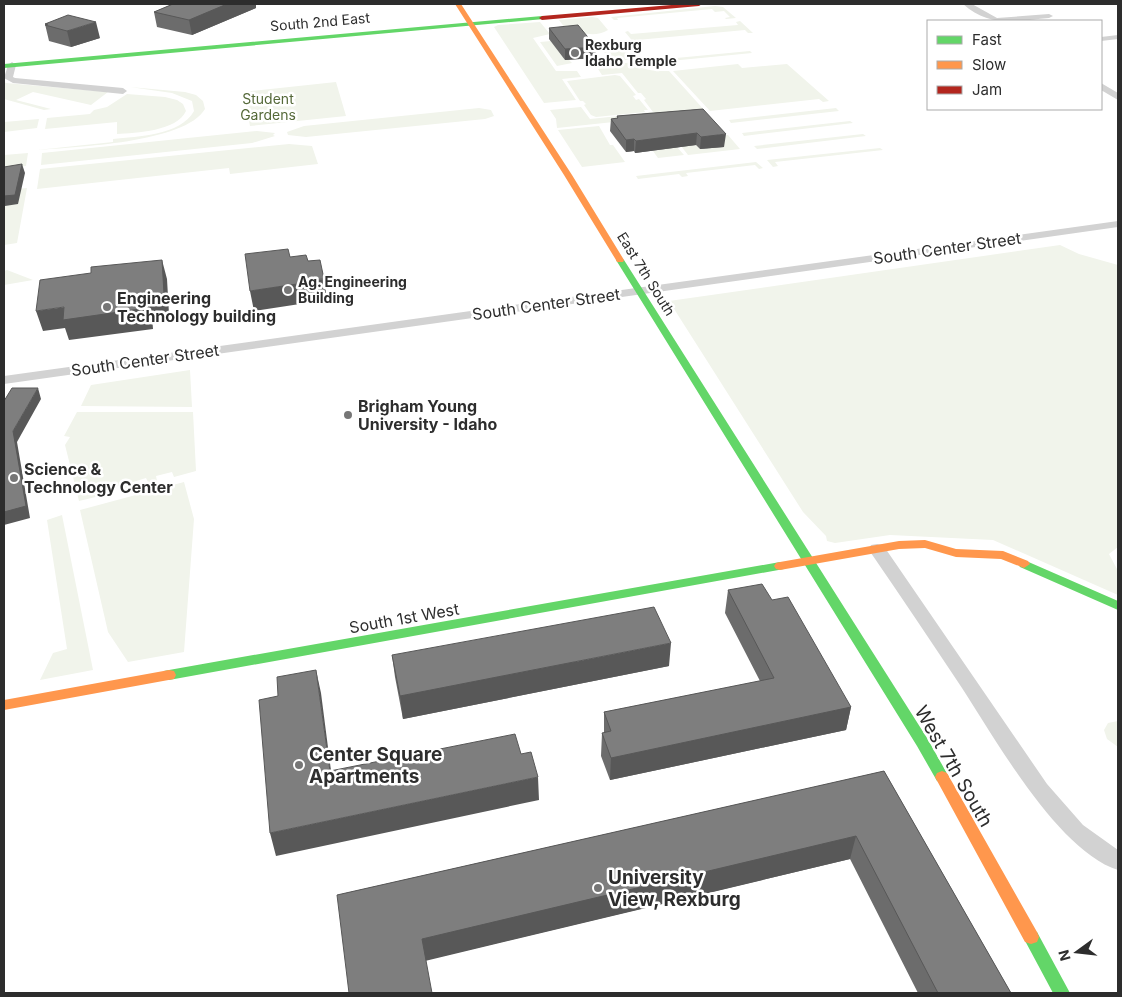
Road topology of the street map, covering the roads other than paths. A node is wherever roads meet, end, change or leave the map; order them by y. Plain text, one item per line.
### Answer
1 (458, 4) edge
2 (699, 4) edge
3 (967, 4) edge
4 (1049, 16) dead end
5 (993, 20) edge
6 (1006, 20) edge
7 (472, 23) junction
8 (1118, 37) edge
9 (1102, 39) edge
10 (8, 66) edge
11 (1118, 83) edge
12 (1102, 86) edge
13 (1102, 87) edge
14 (123, 90) dead end
15 (1118, 97) edge
16 (1118, 224) edge
17 (639, 292) junction
18 (4, 380) edge
19 (878, 549) junction
20 (809, 561) junction
21 (1118, 606) edge
22 (4, 705) edge
23 (1118, 861) edge
24 (1062, 993) edge

1 - 7 main road, East 7th South
2 - 7 main road, South 2nd East
3 - 5 street
4 - 6 street
7 - 10 main road, South 2nd East
7 - 17 main road, East 7th South
8 - 9 street
10 - 14 street
11 - 12 street
13 - 15 street
16 - 17 street, South Center Street
17 - 18 street, South Center Street
17 - 20 main road, East 7th South
19 - 20 main road, South 1st West
19 - 21 main road, South 1st West
19 - 23 street
20 - 22 main road, South 1st West
20 - 24 main road, West 7th South

